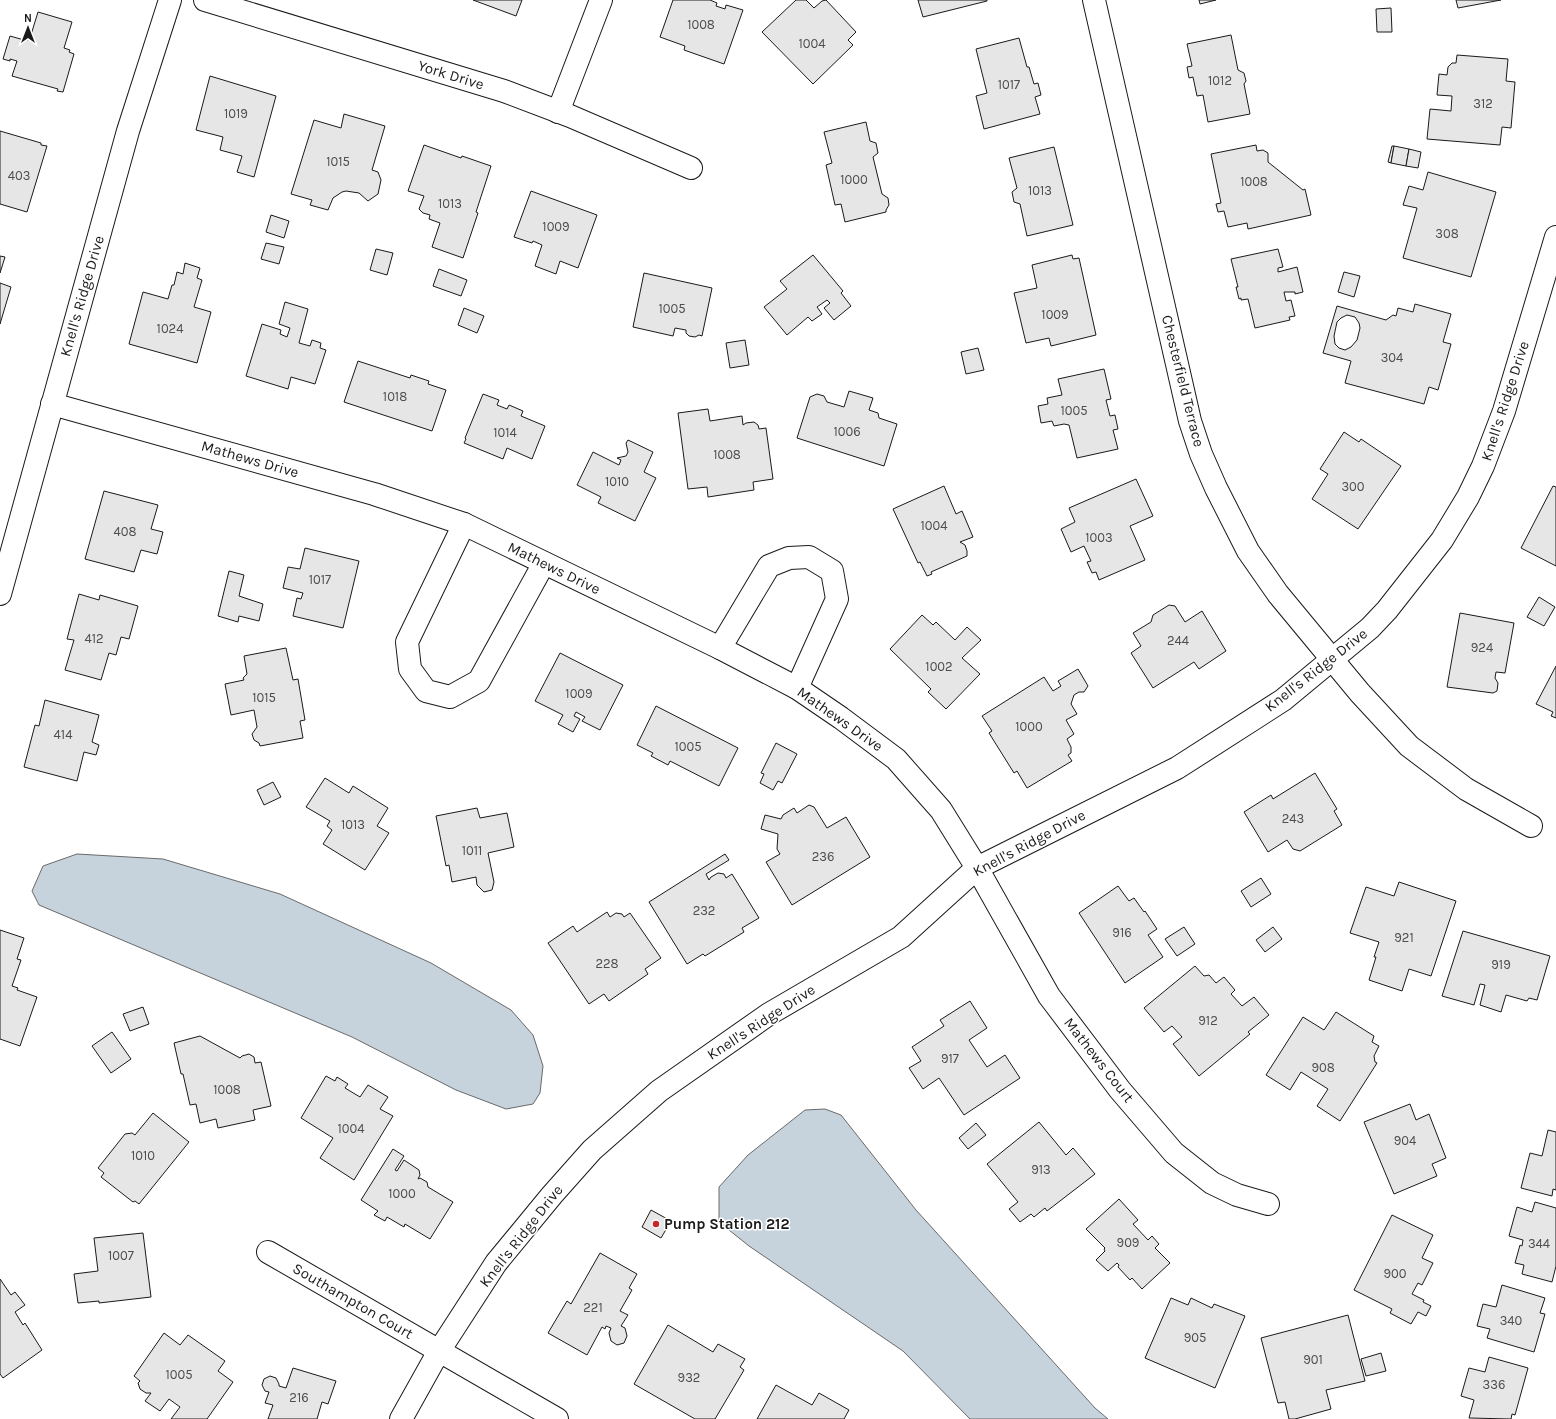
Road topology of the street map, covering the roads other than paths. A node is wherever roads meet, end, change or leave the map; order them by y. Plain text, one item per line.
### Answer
1 (170, 0) edge
2 (205, 0) edge
3 (601, 0) edge
4 (1094, 0) edge
5 (558, 112) junction
6 (691, 168) dead end
7 (1556, 237) edge
8 (52, 404) junction
9 (464, 524) junction
10 (544, 563) junction
11 (0, 594) edge
12 (720, 648) junction
13 (1332, 660) junction
14 (797, 688) junction
15 (1531, 826) dead end
16 (977, 868) junction
17 (1268, 1204) dead end
18 (268, 1252) dead end
19 (439, 1351) junction
20 (401, 1419) edge
21 (557, 1419) edge

1 - 8 street, Knell's Ridge Drive
2 - 5 street, York Drive
3 - 5 street
4 - 13 street, Chesterfield Terrace
5 - 6 street, York Drive
7 - 13 street, Knell's Ridge Drive
8 - 9 street, Mathews Drive
8 - 11 street, Knell's Ridge Drive
9 - 10 street, Mathews Drive
9 - 10 street
10 - 12 street, Mathews Drive
12 - 14 street, Mathews Drive
12 - 14 street
13 - 15 street, Chesterfield Terrace
13 - 16 street, Knell's Ridge Drive
14 - 16 street, Mathews Drive
16 - 17 street, Mathews Court
16 - 19 street, Knell's Ridge Drive
18 - 19 street, Southampton Court
19 - 20 street, Knell's Ridge Drive
19 - 21 street, Southampton Court

